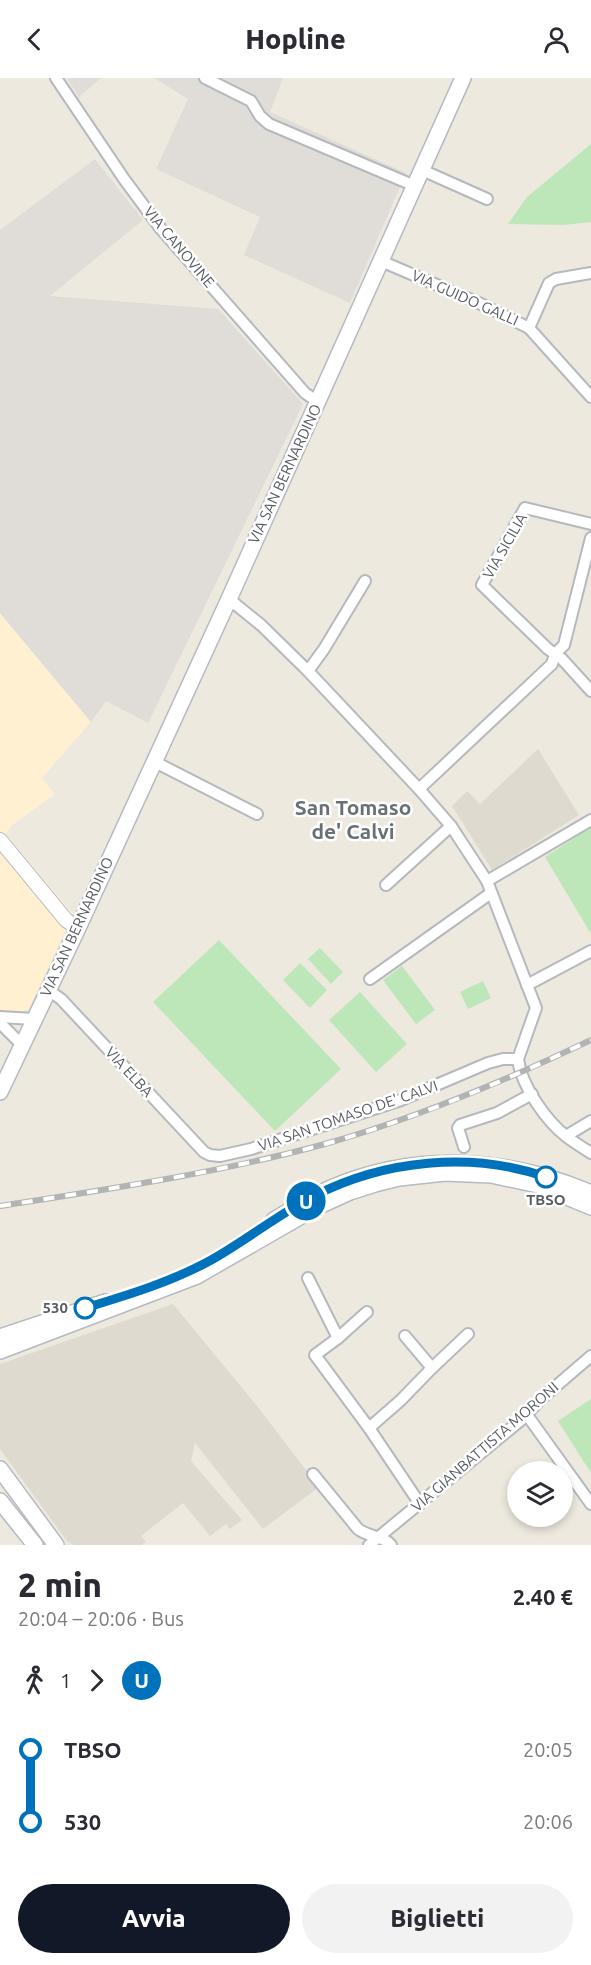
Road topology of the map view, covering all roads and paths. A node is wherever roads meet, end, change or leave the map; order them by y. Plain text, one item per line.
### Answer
1 (56, 78) edge
2 (205, 78) edge
3 (463, 78) edge
4 (422, 170) junction
5 (416, 186) junction
6 (487, 199) dead end
7 (381, 261) junction
8 (591, 273) edge
9 (530, 328) junction
10 (591, 397) edge
11 (318, 402) junction
12 (591, 524) edge
13 (591, 538) edge
14 (364, 581) dead end
15 (229, 599) junction
16 (555, 654) junction
17 (308, 671) junction
18 (591, 691) edge
19 (153, 761) junction
20 (419, 789) junction
21 (257, 814) dead end
22 (591, 820) edge
23 (451, 826) junction
24 (0, 840) edge
25 (487, 882) junction
26 (386, 885) dead end
27 (491, 893) junction
28 (78, 928) junction
29 (591, 951) edge
30 (370, 979) dead end
31 (527, 985) junction
32 (48, 990) junction
33 (0, 1017) edge
34 (34, 1019) junction
35 (0, 1023) edge
36 (22, 1045) junction
37 (518, 1059) junction
38 (0, 1092) edge
39 (532, 1094) junction
40 (591, 1121) edge
41 (566, 1136) junction
42 (464, 1147) dead end
43 (591, 1153) edge
44 (210, 1155) joint
45 (591, 1193) edge
46 (591, 1207) edge
47 (308, 1278) dead end
48 (367, 1312) dead end
49 (468, 1334) dead end
50 (405, 1336) dead end
51 (0, 1337) edge
52 (338, 1338) junction
53 (0, 1351) edge
54 (591, 1356) edge
55 (432, 1368) junction
56 (526, 1414) junction
57 (369, 1428) junction
58 (0, 1469) edge
59 (313, 1474) dead end
60 (0, 1501) edge
61 (420, 1504) junction
62 (591, 1504) edge
63 (373, 1541) edge
64 (35, 1545) edge
65 (56, 1545) edge
66 (391, 1545) edge

1 - 11 street, VIA CANOVINE
2 - 5 street
3 - 4 main road, VIA SAN BERNARDINO
4 - 5 main road, VIA SAN BERNARDINO
4 - 6 street
5 - 7 main road, VIA SAN BERNARDINO
7 - 9 street, VIA GUIDO GALLI
7 - 11 main road, VIA SAN BERNARDINO
8 - 9 street
9 - 10 street, VIA GUIDO GALLI
11 - 15 main road, VIA SAN BERNARDINO
12 - 16 street, VIA SICILIA
13 - 16 street
14 - 17 street
15 - 17 street
15 - 19 main road, VIA SAN BERNARDINO
16 - 18 street
16 - 20 street
17 - 20 street
19 - 21 street
19 - 28 main road, VIA SAN BERNARDINO
20 - 23 street
22 - 25 street
23 - 25 street
23 - 26 street
24 - 28 street
25 - 27 street
27 - 30 street
27 - 31 street
28 - 32 main road, VIA SAN BERNARDINO
29 - 31 street
31 - 37 street
32 - 34 main road, VIA SAN BERNARDINO
32 - 44 street, VIA ELBA
33 - 34 street
34 - 36 main road, VIA SAN BERNARDINO
35 - 36 street
36 - 38 main road, VIA SAN BERNARDINO
37 - 39 street
37 - 44 street, VIA SAN TOMASO DE' CALVI
39 - 41 street
39 - 42 street
40 - 41 street
41 - 43 street
45 - 51 main road
46 - 53 main road
47 - 52 street
48 - 52 street
49 - 55 street
50 - 55 street
52 - 57 street
54 - 56 street, VIA GIANBATTISTA MORONI
55 - 57 street
56 - 61 street, VIA GIANBATTISTA MORONI
56 - 62 street
57 - 61 street
58 - 65 main road
59 - 63 street
60 - 64 main road
61 - 63 street, VIA GIANBATTISTA MORONI
63 - 66 street

